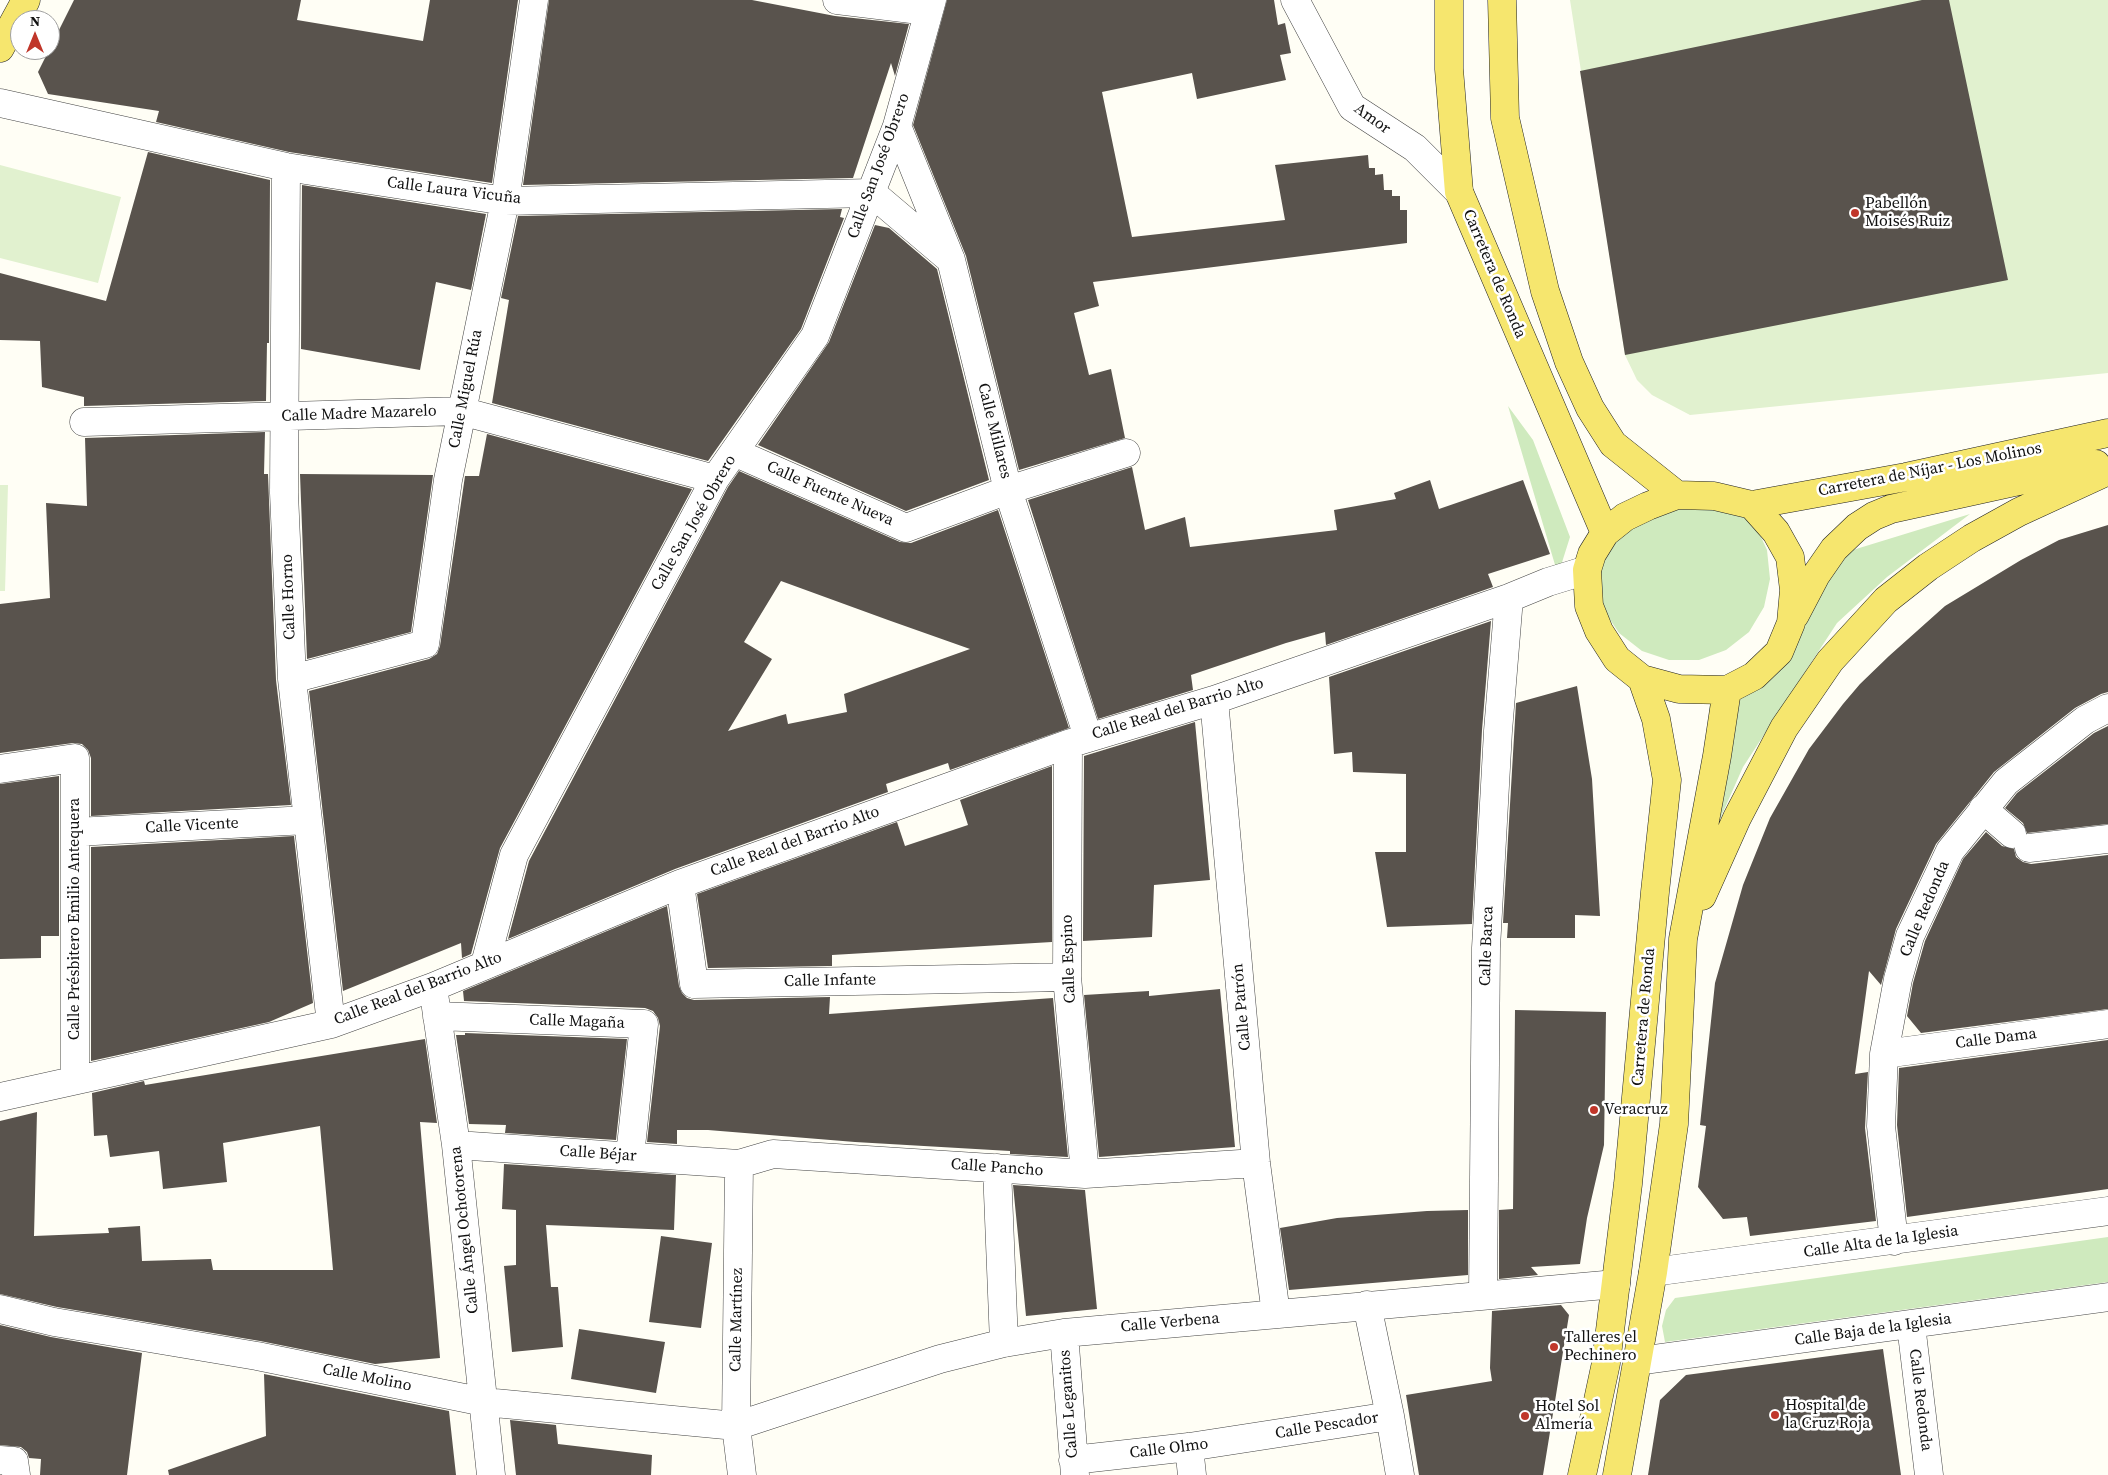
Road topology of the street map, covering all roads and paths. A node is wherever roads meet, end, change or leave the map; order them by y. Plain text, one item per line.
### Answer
1 (26, 0) edge
2 (534, 0) edge
3 (837, 0) edge
4 (1295, 0) edge
5 (1449, 0) edge
6 (1502, 0) edge
7 (930, 5) edge
8 (0, 48) edge
9 (0, 103) edge
10 (897, 126) junction
11 (286, 167) junction
12 (1459, 192) junction
13 (872, 193) junction
14 (505, 201) junction
15 (950, 260) junction
16 (461, 411) junction
17 (284, 417) junction
18 (84, 422) dead end
19 (2108, 433) edge
20 (734, 452) junction
21 (1126, 453) dead end
22 (2108, 461) edge
23 (2108, 471) edge
24 (715, 478) junction
25 (1008, 490) junction
26 (1677, 495) junction
27 (1752, 505) junction
28 (1605, 533) junction
29 (1587, 570) junction
30 (1510, 598) junction
31 (1791, 623) junction
32 (292, 679) junction
33 (1642, 679) junction
34 (1727, 690) junction
35 (1214, 700) junction
36 (2108, 708) edge
37 (1078, 741) junction
38 (0, 769) edge
39 (1983, 809) junction
40 (308, 820) junction
41 (75, 832) junction
42 (2108, 840) edge
43 (680, 884) junction
44 (1683, 939) junction
45 (485, 964) junction
46 (1067, 977) junction
47 (433, 987) junction
48 (437, 1016) junction
49 (331, 1024) junction
50 (2108, 1024) edge
51 (1884, 1054) junction
52 (75, 1080) junction
53 (0, 1097) edge
54 (456, 1145) junction
55 (630, 1156) junction
56 (1256, 1162) junction
57 (739, 1164) junction
58 (997, 1168) junction
59 (1085, 1174) junction
60 (2108, 1211) edge
61 (1894, 1241) junction
62 (1653, 1272) junction
63 (1616, 1284) junction
64 (1483, 1294) junction
65 (2108, 1297) edge
66 (1366, 1305) junction
67 (0, 1309) edge
68 (1276, 1314) junction
69 (1911, 1325) junction
70 (1064, 1333) junction
71 (1004, 1343) junction
72 (1638, 1361) junction
73 (484, 1402) junction
74 (1390, 1416) junction
75 (736, 1426) junction
76 (1264, 1436) joint
77 (1189, 1448) junction
78 (0, 1460) edge
79 (1074, 1468) edge
80 (16, 1475) edge
81 (491, 1475) edge
82 (742, 1475) edge
83 (1192, 1475) edge
84 (1400, 1475) edge
85 (1582, 1475) edge
86 (1617, 1475) edge
87 (1930, 1475) edge

1 - 8 main road
2 - 14 street, Calle Miguel Rúa
3 - 7 street
4 - 12 street, Amor
5 - 12 main road, Carretera de Ronda
6 - 26 main road
7 - 10 street, Calle San José Obrero
9 - 11 street, Calle Laura Vicuña
10 - 13 street, Calle San José Obrero
10 - 15 street, Calle Millares
11 - 14 street, Calle Laura Vicuña
11 - 17 street, Calle Horno
12 - 28 main road, Carretera de Ronda
13 - 14 street, Calle Laura Vicuña
13 - 15 street
13 - 20 street, Calle San José Obrero
14 - 16 street, Calle Miguel Rúa
15 - 25 street, Calle Millares
16 - 17 street, Calle Madre Mazarelo
16 - 24 street, Calle Madre Mazarelo
16 - 32 street, Calle Miguel Rúa
17 - 18 street, Calle Madre Mazarelo
17 - 32 street, Calle Horno
19 - 27 main road, Carretera de Níjar - Los Molinos
20 - 24 street, Calle San José Obrero
20 - 25 street, Calle Fuente Nueva
21 - 25 street, Calle Fuente Nueva
22 - 31 main road
23 - 44 main road
24 - 45 street, Calle San José Obrero
25 - 37 street, Calle Millares
26 - 27 main road
26 - 28 main road
27 - 31 main road
28 - 29 main road
29 - 30 street, Calle Real del Barrio Alto
29 - 33 main road
30 - 35 street, Calle Real del Barrio Alto
30 - 64 street, Calle Barca
31 - 34 main road
32 - 40 street, Calle Horno
33 - 34 main road
33 - 63 main road, Carretera de Ronda
34 - 44 main road, Carretera de Ronda
35 - 37 street, Calle Real del Barrio Alto
35 - 56 street, Calle Patrón
36 - 39 street, Calle Redonda
37 - 43 street, Calle Real del Barrio Alto
37 - 46 street, Calle Espino
38 - 41 street, Calle Présbitero Emilio Antequera
39 - 42 street
39 - 51 street, Calle Redonda
40 - 41 street, Calle Vicente
40 - 49 street, Calle Horno
41 - 52 street, Calle Présbitero Emilio Antequera
43 - 45 street, Calle Real del Barrio Alto
43 - 46 street, Calle Infante
44 - 62 main road, Carretera de Ronda
45 - 47 street, Calle Real del Barrio Alto
46 - 59 street, Calle Espino
47 - 48 street, Calle Ángel Ochotorena
47 - 49 street, Calle Real del Barrio Alto
48 - 54 street, Calle Ángel Ochotorena
48 - 55 street, Calle Magaña
49 - 52 street, Calle Real del Barrio Alto
50 - 51 street, Calle Dama
51 - 61 street, Calle Redonda
52 - 53 street, Calle Real del Barrio Alto
54 - 55 street, Calle Béjar
54 - 73 street, Calle Ángel Ochotorena
55 - 57 street, Calle Béjar
56 - 59 street, Calle Pancho
56 - 68 street, Calle Patrón
57 - 58 street, Calle Pancho
57 - 75 street, Calle Martínez
58 - 59 street, Calle Pancho
58 - 71 street
60 - 61 street, Calle Alta de la Iglesia
61 - 62 street, Calle Alta de la Iglesia
62 - 72 main road, Carretera de Ronda
63 - 64 street, Calle Verbena
63 - 85 main road, Carretera de Ronda
64 - 66 street, Calle Verbena
65 - 69 street, Calle Baja de la Iglesia
66 - 68 street, Calle Verbena
66 - 74 street
67 - 73 street, Calle Molino
68 - 70 street, Calle Verbena
69 - 72 street, Calle Baja de la Iglesia
69 - 87 street, Calle Redonda
70 - 71 street, Calle Verbena
70 - 79 street, Calle Leganitos
71 - 75 street, Calle Verbena
72 - 86 main road, Carretera de Ronda
73 - 75 street, Calle Molino
73 - 81 street, Calle Ángel Ochotorena
74 - 76 street, Calle Pescador
74 - 84 street
75 - 82 street, Calle Martínez
76 - 77 street, Calle Olmo
77 - 79 street, Calle Olmo
77 - 83 street
78 - 80 street

